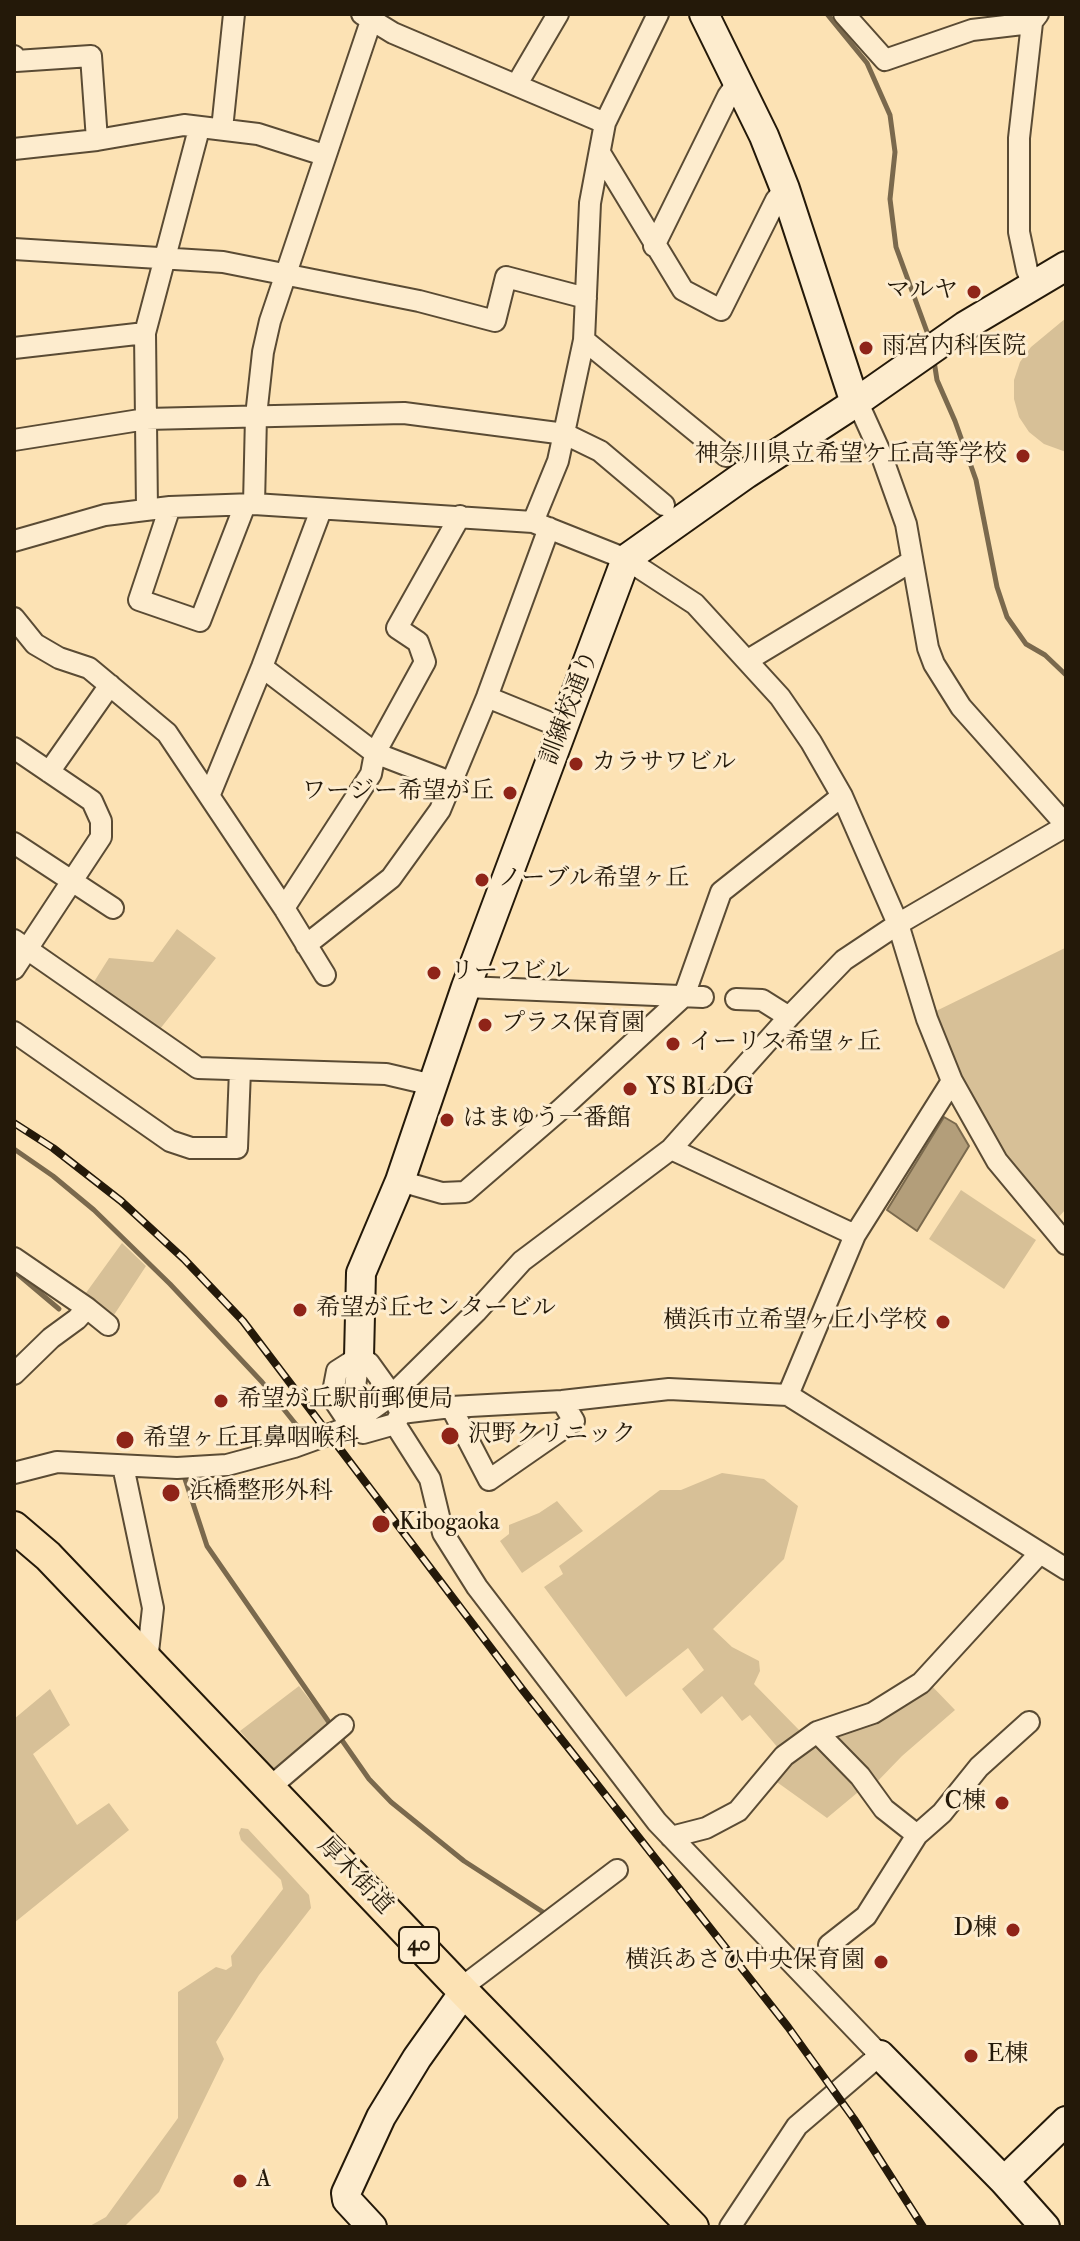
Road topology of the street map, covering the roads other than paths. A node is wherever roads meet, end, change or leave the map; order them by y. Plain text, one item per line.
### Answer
1 (234, 14) edge
2 (658, 14) edge
3 (704, 14) edge
4 (844, 14) edge
5 (366, 17) edge
6 (549, 17) edge
7 (1034, 17) edge
8 (14, 56) edge
9 (738, 82) junction
10 (517, 84) junction
11 (605, 123) junction
12 (199, 129) junction
13 (222, 129) junction
14 (97, 140) junction
15 (14, 149) edge
16 (600, 153) junction
17 (324, 155) junction
18 (785, 189) junction
19 (654, 246) junction
20 (14, 249) edge
21 (164, 259) junction
22 (1066, 266) edge
23 (286, 277) junction
24 (1033, 284) junction
25 (586, 298) junction
26 (145, 333) junction
27 (584, 340) junction
28 (14, 348) edge
29 (855, 403) junction
30 (256, 416) junction
31 (146, 419) junction
32 (565, 434) junction
33 (14, 440) edge
34 (726, 456) dead end
35 (250, 505) junction
36 (664, 505) dead end
37 (170, 507) junction
38 (147, 510) junction
39 (321, 510) junction
40 (460, 516) junction
41 (541, 525) junction
42 (14, 541) edge
43 (626, 559) junction
44 (912, 561) junction
45 (14, 618) edge
46 (24, 643) edge
47 (748, 660) junction
48 (262, 667) junction
49 (110, 685) junction
50 (487, 697) junction
51 (563, 728) junction
52 (14, 748) edge
53 (375, 753) junction
54 (49, 772) junction
55 (453, 783) junction
56 (210, 794) junction
57 (842, 796) junction
58 (1066, 825) edge
59 (14, 843) edge
60 (73, 882) junction
61 (113, 908) dead end
62 (284, 908) junction
63 (898, 924) junction
64 (21, 944) edge
65 (306, 945) junction
66 (14, 969) edge
67 (325, 975) dead end
68 (466, 987) junction
69 (693, 997) junction
70 (736, 999) dead end
71 (789, 1017) junction
72 (14, 1032) edge
73 (240, 1070) junction
74 (952, 1081) junction
75 (433, 1085) junction
76 (671, 1149) junction
77 (400, 1181) junction
78 (1062, 1233) edge
79 (855, 1235) junction
80 (14, 1258) edge
81 (87, 1308) junction
82 (108, 1325) dead end
83 (359, 1357) junction
84 (14, 1374) edge
85 (788, 1395) junction
86 (562, 1401) junction
87 (451, 1407) junction
88 (396, 1411) junction
89 (350, 1424) junction
90 (123, 1466) junction
91 (14, 1473) edge
92 (14, 1527) edge
93 (1040, 1553) junction
94 (1066, 1569) edge
95 (147, 1661) junction
96 (1029, 1722) dead end
97 (343, 1725) dead end
98 (817, 1732) junction
99 (269, 1788) junction
100 (917, 1835) junction
101 (671, 1837) junction
102 (617, 1870) dead end
103 (829, 1945) dead end
104 (462, 1990) junction
105 (880, 2055) junction
106 (1063, 2129) edge
107 (1004, 2181) junction
108 (372, 2227) edge
109 (693, 2227) edge
110 (730, 2227) edge
111 (1045, 2227) edge

1 - 13 street
2 - 11 street
3 - 9 street
4 - 7 street
5 - 10 street
5 - 17 street
6 - 10 street
7 - 24 street
8 - 14 street
9 - 18 street
9 - 19 street
10 - 11 street
11 - 16 street
12 - 13 street
12 - 14 street
12 - 21 street
13 - 17 street
14 - 15 street
16 - 19 street
16 - 25 street
17 - 23 street
18 - 19 street
18 - 29 street
20 - 21 street
21 - 23 street
21 - 26 street
22 - 24 street
23 - 25 street
23 - 30 street
24 - 29 street
25 - 27 street
26 - 28 street
26 - 31 street
27 - 32 street
27 - 34 street
29 - 43 street
29 - 44 street
30 - 31 street
30 - 32 street
30 - 35 street
31 - 33 street
31 - 38 street
32 - 36 street
32 - 41 street
35 - 37 street
35 - 37 street
35 - 39 street
37 - 38 street
38 - 42 street
39 - 40 street
39 - 48 street
40 - 41 street
40 - 53 street
41 - 43 street
41 - 50 street
43 - 47 street
43 - 51 street, 訓練校通り
44 - 47 street
44 - 58 street
45 - 46 street
46 - 49 street
47 - 57 street
48 - 53 street
48 - 56 street
49 - 54 street
49 - 56 street
50 - 51 street
50 - 55 street
51 - 68 street, 訓練校通り
52 - 54 street
53 - 55 street
53 - 62 street
54 - 60 street
55 - 65 street
56 - 62 street
57 - 63 street
57 - 69 street
58 - 63 street
59 - 60 street
60 - 61 street
60 - 64 street
62 - 65 street
63 - 71 street
63 - 74 street
64 - 66 street
64 - 73 street
65 - 67 street
68 - 69 street
68 - 75 street, 訓練校通り
69 - 77 street
70 - 71 street
71 - 76 street
72 - 73 street
73 - 75 street
74 - 78 street
74 - 79 street
75 - 77 street, 訓練校通り
76 - 79 street
76 - 88 street
77 - 83 street, 訓練校通り
79 - 85 street
80 - 81 street
81 - 82 street
81 - 84 street
83 - 88 street
83 - 89 street
85 - 86 street
85 - 93 street
86 - 87 street
86 - 87 street
87 - 88 street
88 - 89 street
88 - 89 street
88 - 101 street
89 - 90 street
90 - 91 street
90 - 95 street
92 - 95 main road, 厚木街道 / 40
93 - 94 street
93 - 98 street
95 - 99 main road, 厚木街道 / 40
96 - 100 street
97 - 99 street
98 - 100 street
98 - 101 street
99 - 104 main road, 厚木街道 / 40
100 - 103 street
101 - 105 street
102 - 104 street
104 - 108 street
104 - 109 main road, 厚木街道 / 40
105 - 107 street
105 - 110 street
106 - 107 street
107 - 111 street

